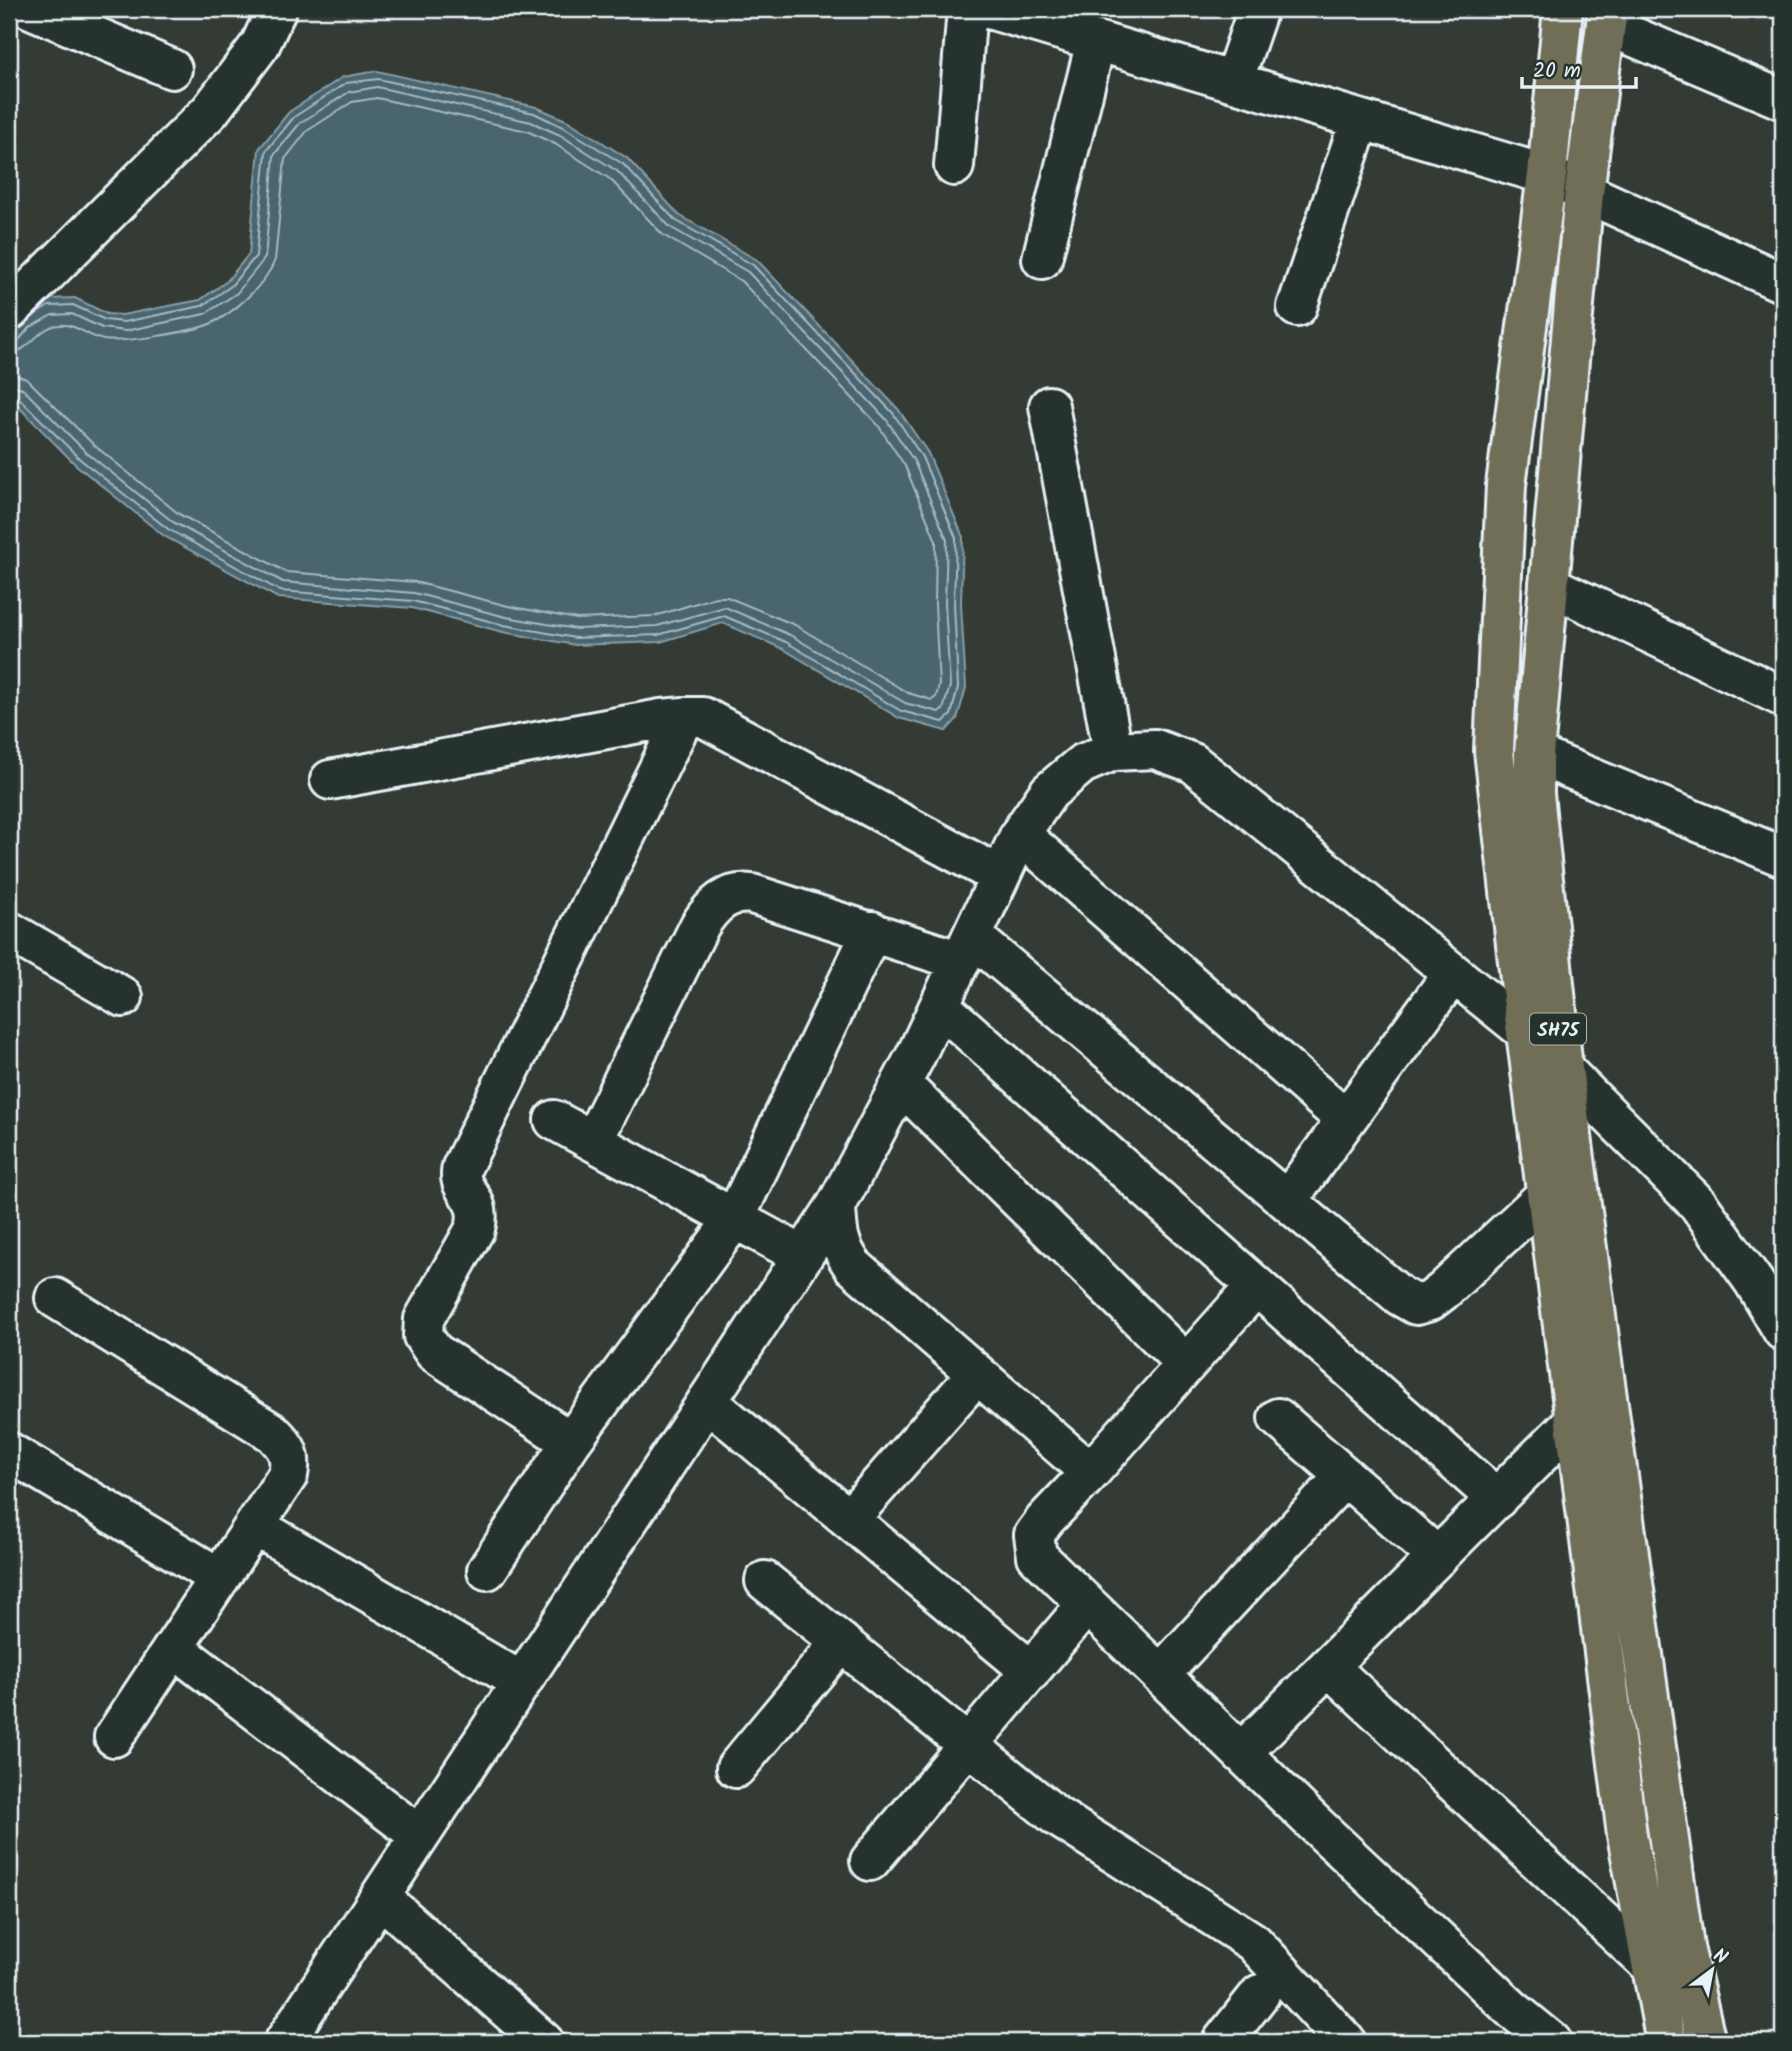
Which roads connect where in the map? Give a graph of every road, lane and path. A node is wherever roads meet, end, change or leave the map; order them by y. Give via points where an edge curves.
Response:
1 (18, 9) edge
2 (31, 9) edge
3 (277, 9) edge
4 (967, 9) edge
5 (989, 9) edge
6 (1258, 9) edge
7 (1563, 9) edge
8 (1607, 17) edge
9 (9, 31) edge
10 (1096, 41) junction
11 (172, 69) dead end
12 (1233, 82) junction
13 (1783, 100) edge
14 (1360, 120) junction
15 (954, 166) dead end
16 (1547, 175) junction
17 (1584, 192) junction
18 (1042, 259) dead end
19 (1783, 283) edge
20 (1297, 307) dead end
21 (9, 311) edge
22 (1049, 407) dead end
23 (1549, 585) junction
24 (1783, 697) edge
25 (684, 717) junction
26 (1113, 751) junction
27 (1534, 754) junction
28 (330, 780) dead end
29 (1020, 834) junction
30 (1783, 857) edge
31 (1000, 876) junction
32 (9, 931) edge
33 (872, 931) junction
34 (967, 949) junction
35 (1453, 973) junction
36 (122, 997) dead end
37 (940, 1006) junction
38 (1526, 1032) junction
39 (1563, 1069) junction
40 (901, 1084) junction
41 (554, 1120) dead end
42 (1346, 1120) junction
43 (593, 1141) junction
44 (1546, 1195) junction
45 (1287, 1201) junction
46 (836, 1206) junction
47 (735, 1218) junction
48 (803, 1256) junction
49 (1256, 1286) junction
50 (55, 1298) dead end
51 (1783, 1331) edge
52 (1186, 1364) junction
53 (977, 1374) junction
54 (707, 1401) junction
55 (1278, 1418) dead end
56 (1575, 1420) junction
57 (571, 1442) junction
58 (9, 1452) edge
59 (1090, 1472) junction
60 (1345, 1476) junction
61 (1497, 1499) junction
62 (849, 1519) junction
63 (255, 1526) junction
64 (1438, 1557) junction
65 (487, 1570) dead end
66 (220, 1577) junction
67 (765, 1581) dead end
68 (1087, 1604) junction
69 (841, 1642) junction
70 (174, 1648) junction
71 (1328, 1667) junction
72 (1031, 1671) junction
73 (1160, 1675) junction
74 (522, 1682) junction
75 (114, 1737) dead end
76 (968, 1744) junction
77 (1241, 1753) junction
78 (736, 1768) dead end
79 (420, 1836) junction
80 (870, 1861) dead end
81 (380, 1897) junction
82 (1650, 1965) junction
83 (1260, 1994) dead end
84 (1549, 2041) edge
85 (284, 2042) edge
86 (544, 2042) edge
87 (1222, 2042) edge
88 (1346, 2042) edge
89 (1666, 2042) edge
90 (1706, 2042) edge

1 - 9 street
2 - 11 street
3 - 21 street via 260,45 211,111
4 - 15 street
5 - 10 street
6 - 12 street
7 - 16 main road, SH75
8 - 13 street
8 - 17 main road, SH75
10 - 12 street
10 - 18 street
12 - 14 street
14 - 16 street
14 - 20 street
16 - 17 street
16 - 38 main road, SH75 via 1506,485 1494,751
17 - 19 street
17 - 23 main road, SH75
22 - 26 street
23 - 24 street
23 - 27 main road, SH75
25 - 28 street
25 - 31 street via 703,717
25 - 57 street via 462,1167 463,1186 478,1209 475,1229 424,1319 423,1336 434,1352
26 - 29 street via 1083,764 1049,792
26 - 35 street via 1154,749 1193,763
27 - 30 street
27 - 39 main road, SH75 via 1534,794
29 - 31 street
29 - 42 street
31 - 34 street
32 - 36 street
33 - 34 street
33 - 43 street via 752,894 739,892 723,898 700,925
33 - 47 street
34 - 37 street
34 - 45 street
35 - 38 street
35 - 42 street
37 - 40 street
37 - 49 street
38 - 39 street
38 - 44 main road, SH75
39 - 51 street via 1698,1204
39 - 90 main road, SH75 via 1684,1947
40 - 46 street
40 - 52 street
41 - 43 street
42 - 45 street
43 - 47 street
44 - 45 street via 1444,1291 1416,1305
44 - 56 main road, SH75
46 - 48 street
46 - 53 street via 842,1251 853,1266
47 - 48 street
47 - 57 street
48 - 54 street
49 - 52 street
49 - 61 street
50 - 63 street via 273,1433 286,1446 291,1460 288,1475
52 - 59 street
53 - 59 street
53 - 62 street
54 - 62 street
54 - 74 street
55 - 60 street
56 - 61 street
56 - 82 main road, SH75 via 1627,1835
57 - 65 street
58 - 66 street
59 - 68 street via 1034,1535 1037,1556
60 - 64 street
60 - 73 street
61 - 64 street
62 - 72 street
63 - 66 street
63 - 74 street
64 - 71 street
66 - 70 street
67 - 69 street
68 - 72 street
68 - 73 street
69 - 76 street
69 - 78 street
70 - 75 street
70 - 79 street
71 - 77 street
71 - 82 street
72 - 76 street
73 - 77 street
74 - 79 street
76 - 80 street
76 - 88 street via 1056,1816 1253,1942
77 - 84 street
79 - 81 street
81 - 85 street
81 - 86 street
82 - 89 main road, SH75
83 - 87 street

